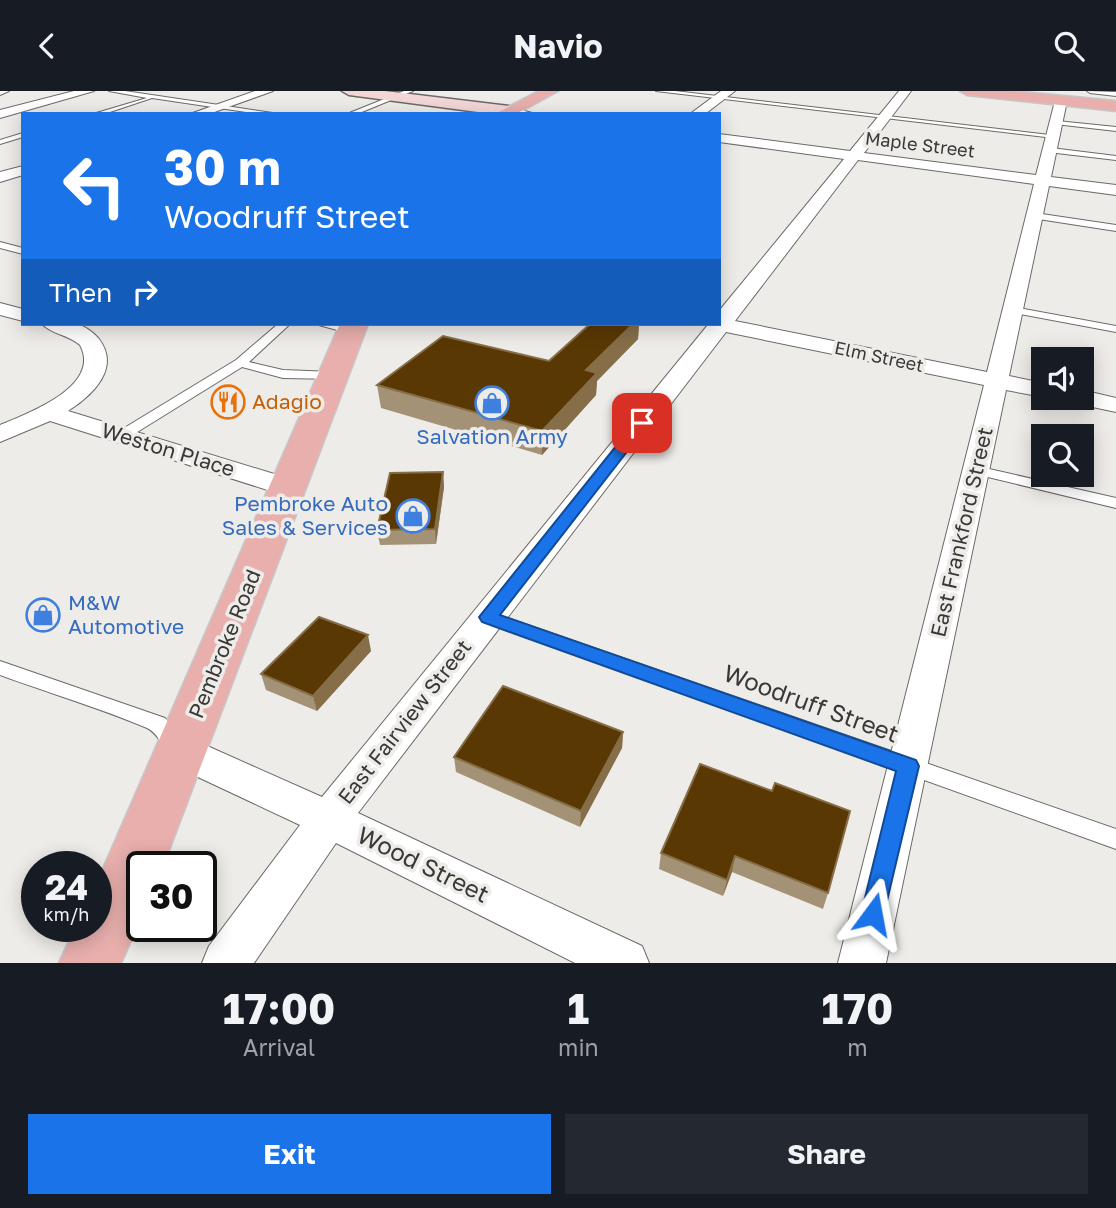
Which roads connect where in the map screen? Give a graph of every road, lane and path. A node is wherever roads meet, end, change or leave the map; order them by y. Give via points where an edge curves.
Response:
1 (6, 91) edge
2 (88, 91) edge
3 (112, 91) edge
4 (267, 91) edge
5 (551, 91) edge
6 (659, 91) edge
7 (905, 91) edge
8 (967, 91) edge
9 (1090, 91) edge
10 (360, 92) edge
11 (0, 93) edge
12 (402, 94) edge
13 (724, 94) edge
14 (1116, 94) edge
15 (154, 97) junction
16 (220, 106) junction
17 (1116, 106) edge
18 (103, 112) edge
19 (202, 112) edge
20 (262, 112) edge
21 (355, 112) edge
22 (506, 112) edge
23 (699, 112) edge
24 (0, 114) edge
25 (884, 116) junction
26 (1056, 127) junction
27 (1116, 129) edge
28 (21, 136) edge
29 (721, 138) edge
30 (0, 142) edge
31 (854, 156) junction
32 (1116, 158) edge
33 (21, 171) edge
34 (0, 177) edge
35 (1044, 181) junction
36 (21, 182) edge
37 (1116, 190) edge
38 (1035, 216) junction
39 (1116, 228) edge
40 (0, 245) edge
41 (21, 250) edge
42 (0, 309) edge
43 (1013, 310) junction
44 (21, 314) edge
45 (721, 320) edge
46 (721, 325) edge
47 (64, 326) edge
48 (282, 326) edge
49 (342, 326) edge
50 (716, 326) edge
51 (1116, 329) edge
52 (240, 363) junction
53 (333, 376) junction
54 (997, 381) junction
55 (1031, 388) edge
56 (1094, 400) edge
57 (1116, 405) edge
58 (49, 413) junction
59 (0, 434) edge
60 (121, 436) junction
61 (976, 470) junction
62 (287, 487) junction
63 (1116, 503) edge
64 (488, 617) junction
65 (0, 668) edge
66 (182, 752) junction
67 (908, 766) junction
68 (329, 819) junction
69 (1116, 839) edge
70 (90, 963) edge
71 (226, 963) edge
72 (625, 963) edge
73 (862, 963) edge

1 - 11 lane
2 - 24 street
3 - 15 lane
4 - 16 street
5 - 22 main road
6 - 13 lane
7 - 25 street, East Fairview Street
8 - 26 main road
9 - 14 lane
10 - 12 street
12 - 21 lane
12 - 22 street
13 - 23 street
13 - 25 lane
15 - 16 lane
15 - 18 lane
16 - 19 street
16 - 20 lane
17 - 26 main road
25 - 26 lane
25 - 31 street, East Fairview Street
26 - 27 lane
26 - 32 lane
26 - 35 street, East Frankford Street
28 - 30 lane
29 - 31 street, Maple Street
31 - 35 street, Maple Street
31 - 45 street, East Fairview Street
33 - 34 street
34 - 36 street
35 - 37 street, Maple Street
35 - 38 street, East Frankford Street
38 - 39 lane
38 - 43 street, East Frankford Street
40 - 41 lane
42 - 44 street
43 - 51 lane
43 - 54 street, East Frankford Street
46 - 54 street, Elm Street
47 - 58 street via 92,343 95,369 80,392
48 - 52 lane
49 - 53 main road, Pembroke Road
50 - 64 street, East Fairview Street
52 - 53 lane via 283,374
52 - 60 lane
53 - 62 main road, Pembroke Road
54 - 55 street, Elm Street
54 - 61 street, East Frankford Street
56 - 57 street
58 - 59 street
58 - 60 street, Weston Place
60 - 62 street, Weston Place
61 - 63 lane
61 - 67 street, East Frankford Street
62 - 66 main road, Pembroke Road
64 - 67 lane, Woodruff Street
64 - 68 street, East Fairview Street
65 - 66 lane via 158,724
66 - 68 street, Wood Street
66 - 70 main road, Pembroke Road
67 - 69 lane, Woodruff Street
67 - 73 street, East Frankford Street
68 - 71 street, East Fairview Street
68 - 72 street, Wood Street

